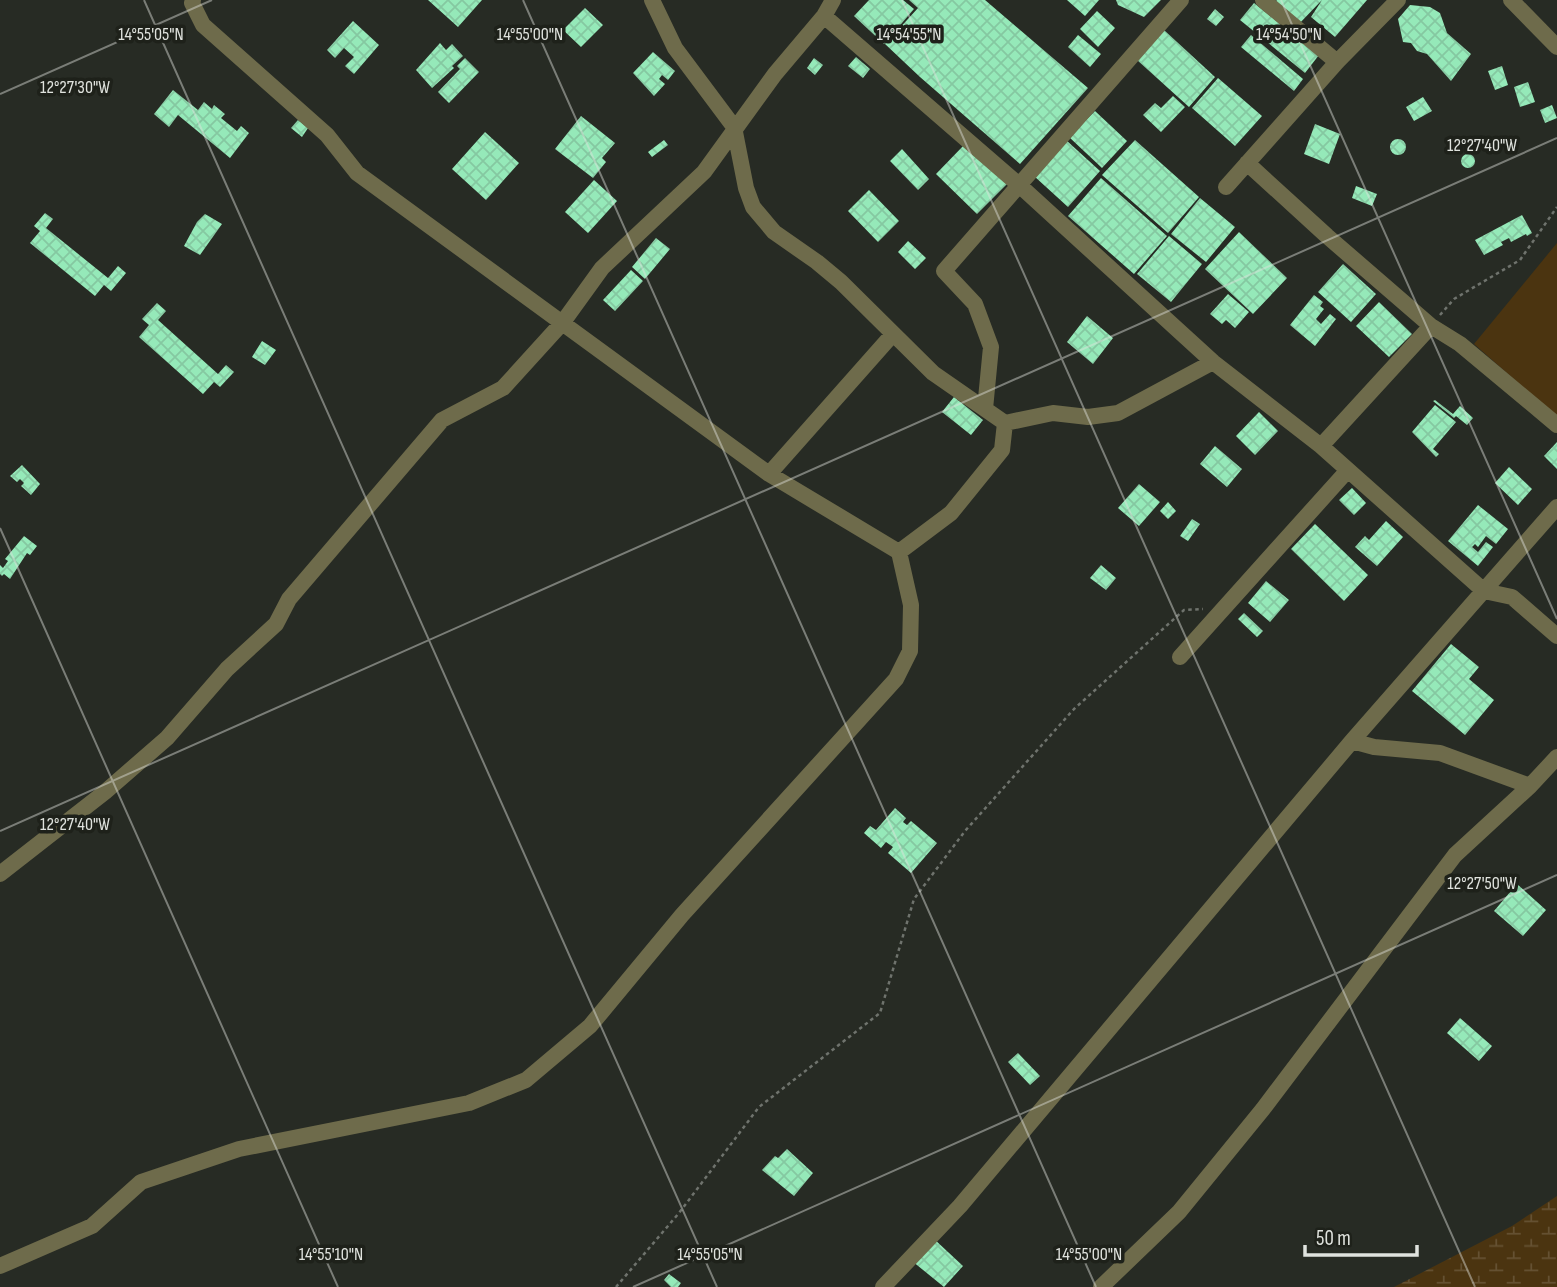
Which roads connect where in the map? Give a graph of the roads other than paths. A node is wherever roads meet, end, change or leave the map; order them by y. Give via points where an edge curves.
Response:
1 (192, 0) edge
2 (652, 0) edge
3 (832, 0) edge
4 (1181, 0) edge
5 (1263, 0) edge
6 (1398, 0) edge
7 (1511, 0) edge
8 (824, 16) junction
9 (1557, 47) edge
10 (1338, 62) junction
11 (734, 127) junction
12 (1247, 163) junction
13 (1019, 185) junction
14 (1226, 187) dead end
15 (563, 322) junction
16 (1431, 326) junction
17 (893, 334) junction
18 (1213, 362) junction
19 (985, 409) junction
20 (1005, 423) junction
21 (1557, 425) edge
22 (1321, 446) junction
23 (1348, 470) junction
24 (769, 474) junction
25 (1557, 507) edge
26 (899, 552) junction
27 (1484, 591) junction
28 (1557, 636) edge
29 (1180, 657) dead end
30 (1352, 741) junction
31 (1557, 757) edge
32 (1530, 786) junction
33 (0, 874) edge
34 (0, 1266) edge
35 (883, 1287) edge
36 (1101, 1287) edge

1 - 15 street via 203,25 327,135 357,173
2 - 11 street via 675,48
3 - 8 street
4 - 13 street
5 - 10 street
6 - 10 street
7 - 9 street
8 - 11 street
8 - 13 street
10 - 12 street
11 - 15 street via 704,172 602,268
11 - 17 street via 753,207 774,232 825,268
12 - 14 street
12 - 16 street
13 - 18 street
13 - 19 street via 944,271 975,304 991,347
15 - 24 street
15 - 33 street via 503,388 442,420 289,599 276,624 227,669 167,738
16 - 21 street via 1460,344
16 - 22 street
17 - 19 street via 933,373
17 - 24 street
18 - 20 street via 1118,413 1088,417 1054,413
18 - 22 street
19 - 20 street
20 - 26 street via 1002,450 951,513
22 - 23 street
23 - 27 street
23 - 29 street
24 - 26 street
25 - 27 street
26 - 34 street via 911,605 910,652 897,679 682,915 590,1026 526,1080 468,1103 239,1149 141,1182 92,1226
27 - 28 street via 1512,597
27 - 30 street
30 - 32 street via 1440,753
30 - 35 street via 960,1206
31 - 32 street
32 - 36 street via 1455,855 1272,1098 1179,1212

